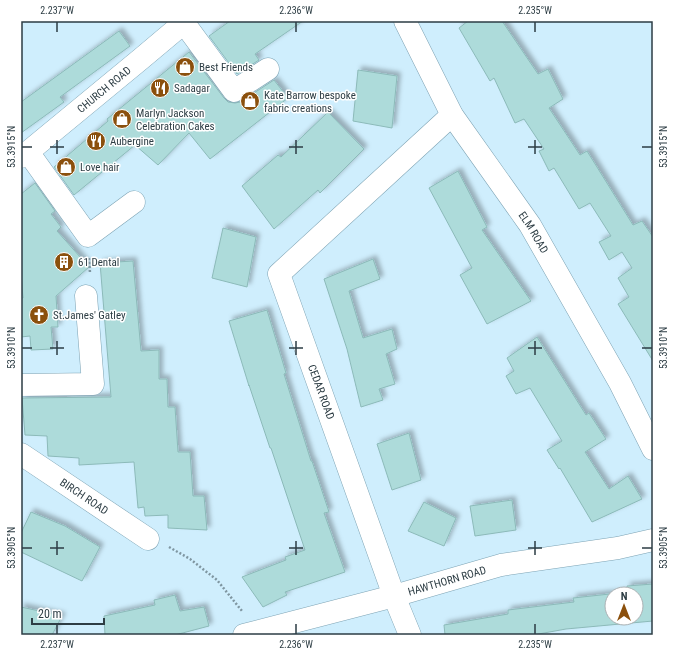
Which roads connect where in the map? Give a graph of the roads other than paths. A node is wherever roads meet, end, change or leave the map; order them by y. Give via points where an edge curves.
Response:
1 (405, 21) edge
2 (185, 22) edge
3 (268, 69) dead end
4 (452, 115) junction
5 (24, 154) edge
6 (134, 202) dead end
7 (86, 296) road end
8 (21, 385) edge
9 (653, 449) edge
10 (21, 454) edge
11 (148, 539) road end
12 (653, 540) edge
13 (394, 596) junction
14 (251, 633) edge
15 (410, 635) edge

1 - 4 street, ELM ROAD
2 - 3 street via 234,91
2 - 5 street, CHURCH ROAD
4 - 9 street, ELM ROAD via 530,225 620,383
4 - 13 street, CEDAR ROAD via 279,274
5 - 6 street via 88,236
7 - 8 street via 93,384
10 - 11 street, BIRCH ROAD
12 - 13 street, HAWTHORN ROAD via 618,548 501,565
13 - 14 street, HAWTHORN ROAD
13 - 15 street

